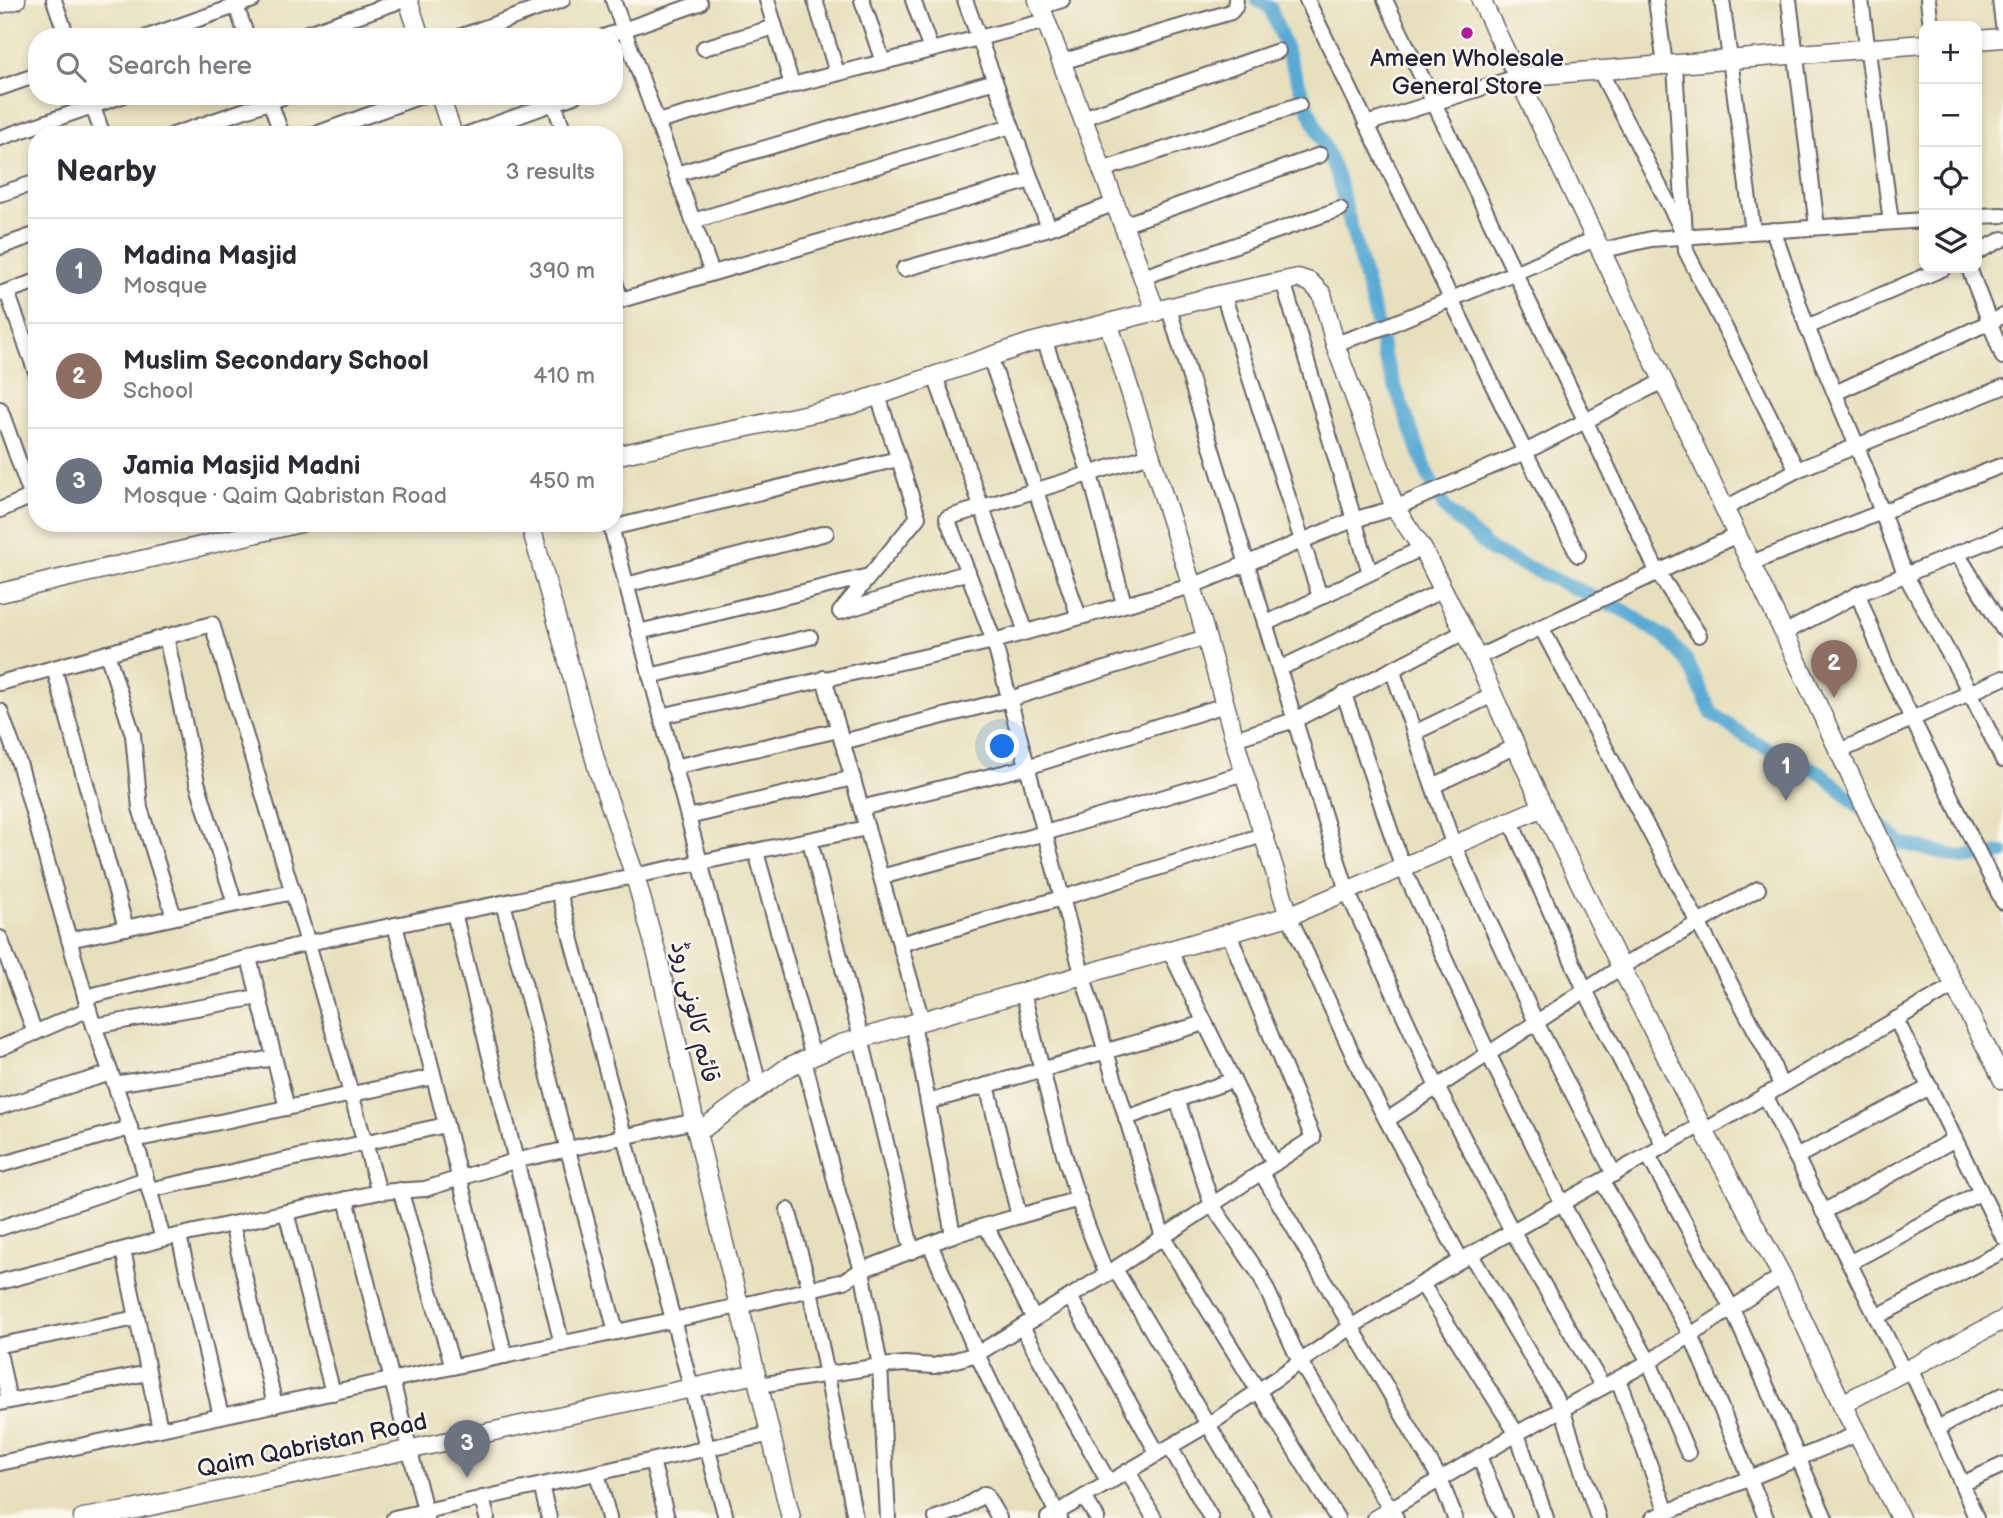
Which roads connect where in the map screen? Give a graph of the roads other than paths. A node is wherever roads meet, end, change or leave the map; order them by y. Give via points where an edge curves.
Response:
1 (16, 0) edge
2 (54, 0) edge
3 (253, 0) edge
4 (405, 0) edge
5 (562, 0) edge
6 (613, 0) edge
7 (767, 0) edge
8 (815, 0) edge
9 (862, 0) edge
10 (913, 0) edge
11 (965, 0) edge
12 (1062, 0) edge
13 (1236, 0) edge
14 (1307, 0) edge
15 (1385, 0) edge
16 (1481, 0) edge
17 (1656, 0) edge
18 (1722, 0) edge
19 (1789, 0) edge
20 (1861, 0) edge
21 (1927, 0) edge
22 (2000, 0) edge
23 (235, 3) edge
24 (700, 3) dead end
25 (0, 4) edge
26 (1041, 9) edge
27 (1930, 21) edge
28 (2003, 25) edge
29 (775, 27) junction
30 (64, 28) edge
31 (170, 28) edge
32 (244, 28) edge
33 (323, 28) edge
34 (416, 28) edge
35 (484, 28) edge
36 (624, 30) junction
37 (979, 37) junction
38 (2003, 38) edge
39 (1982, 40) edge
40 (1919, 44) edge
41 (704, 48) dead end
42 (1868, 49) junction
43 (931, 50) junction
44 (1278, 51) dead end
45 (1796, 55) junction
46 (1730, 60) junction
47 (883, 62) junction
48 (1061, 62) junction
49 (1670, 65) junction
50 (1600, 71) junction
51 (837, 74) junction
52 (1517, 77) junction
53 (28, 78) edge
54 (995, 81) junction
55 (792, 85) junction
56 (0, 88) edge
57 (1434, 102) junction
58 (81, 105) edge
59 (92, 105) edge
60 (253, 105) edge
61 (271, 105) edge
62 (396, 105) edge
63 (443, 105) edge
64 (549, 105) edge
65 (555, 105) edge
66 (1299, 105) dead end
67 (1082, 118) junction
68 (508, 120) junction
69 (657, 122) junction
70 (1366, 124) junction
71 (30, 126) edge
72 (100, 126) edge
73 (197, 126) edge
74 (279, 126) edge
75 (338, 126) edge
76 (450, 126) edge
77 (491, 126) edge
78 (510, 126) edge
79 (562, 126) edge
80 (1011, 126) junction
81 (28, 127) edge
82 (0, 138) edge
83 (1320, 155) dead end
84 (1102, 170) junction
85 (676, 174) junction
86 (1031, 180) junction
87 (28, 184) edge
88 (0, 194) edge
89 (1113, 204) junction
90 (1340, 209) dead end
91 (2003, 215) edge
92 (1982, 216) edge
93 (693, 220) junction
94 (1919, 220) edge
95 (1891, 222) junction
96 (1123, 225) junction
97 (1817, 227) junction
98 (1049, 228) junction
99 (1773, 230) junction
100 (1753, 231) junction
101 (1685, 236) junction
102 (28, 237) edge
103 (2003, 239) edge
104 (1597, 245) junction
105 (0, 247) edge
106 (1982, 250) edge
107 (904, 269) dead end
108 (1514, 271) junction
109 (712, 273) junction
110 (1932, 273) edge
111 (1972, 273) edge
112 (1143, 277) junction
113 (1283, 281) junction
114 (28, 284) edge
115 (3, 293) edge
116 (1223, 294) junction
117 (1450, 299) junction
118 (623, 300) edge
119 (1162, 310) junction
120 (1996, 319) edge
121 (1109, 325) junction
122 (1807, 327) junction
123 (1044, 340) junction
124 (1335, 344) junction
125 (28, 353) edge
126 (990, 357) junction
127 (2003, 357) edge
128 (935, 376) junction
129 (1663, 381) junction
130 (2003, 387) edge
131 (1835, 393) junction
132 (878, 396) junction
133 (0, 409) edge
134 (1586, 421) junction
135 (1857, 446) junction
136 (1525, 453) junction
137 (623, 454) edge
138 (1150, 455) junction
139 (898, 459) junction
140 (2003, 465) edge
141 (1797, 470) junction
142 (1090, 474) junction
143 (28, 480) edge
144 (1035, 491) junction
145 (28, 498) edge
146 (982, 507) junction
147 (1395, 508) junction
148 (1724, 509) junction
149 (0, 510) edge
150 (1882, 514) junction
151 (1353, 520) junction
152 (623, 523) edge
153 (261, 532) edge
154 (532, 532) edge
155 (612, 532) edge
156 (827, 533) dead end
157 (1737, 535) junction
158 (2003, 535) edge
159 (1303, 541) junction
160 (1422, 548) junction
161 (1957, 553) junction
162 (1578, 555) dead end
163 (1751, 563) junction
164 (1247, 564) junction
165 (1657, 571) junction
166 (968, 572) junction
167 (1370, 573) junction
168 (1905, 574) junction
169 (869, 576) junction
170 (626, 585) junction
171 (1192, 586) junction
172 (1443, 590) junction
173 (0, 593) edge
174 (1857, 594) junction
175 (1320, 597) junction
176 (1124, 604) junction
177 (1079, 617) junction
178 (1265, 624) junction
179 (1541, 627) junction
180 (2003, 629) edge
181 (639, 632) junction
182 (1026, 632) junction
183 (1464, 632) junction
184 (1784, 633) junction
185 (1699, 635) dead end
186 (166, 636) junction
187 (810, 637) dead end
188 (1206, 637) junction
189 (994, 641) junction
190 (107, 653) junction
191 (1476, 658) junction
192 (54, 668) junction
193 (1279, 668) junction
194 (1392, 669) junction
195 (650, 676) junction
196 (824, 678) junction
197 (2003, 678) edge
198 (0, 683) edge
199 (1970, 692) junction
200 (1345, 694) junction
201 (1493, 695) junction
202 (1010, 699) junction
203 (1225, 705) junction
204 (1, 715) edge
205 (661, 716) junction
206 (1913, 718) junction
207 (1295, 720) junction
208 (1414, 733) junction
209 (841, 736) junction
210 (1234, 739) junction
211 (1516, 746) junction
212 (1840, 751) junction
213 (2003, 760) edge
214 (1027, 766) junction
215 (674, 767) junction
216 (1244, 773) junction
217 (853, 778) junction
218 (1433, 786) junction
219 (1544, 807) junction
220 (861, 808) junction
221 (688, 817) junction
222 (1511, 821) junction
223 (867, 828) junction
224 (1045, 833) junction
225 (1263, 835) junction
226 (810, 841) junction
227 (1454, 846) junction
228 (756, 852) junction
229 (700, 863) junction
230 (1403, 868) junction
231 (635, 876) junction
232 (881, 877) junction
233 (1758, 889) dead end
234 (559, 891) junction
235 (1347, 891) junction
236 (293, 892) junction
237 (1062, 898) junction
238 (2003, 902) edge
239 (503, 903) junction
240 (235, 904) junction
241 (454, 913) junction
242 (1289, 916) junction
243 (174, 917) junction
244 (1698, 923) junction
245 (395, 925) junction
246 (126, 928) junction
247 (1228, 934) junction
248 (0, 938) edge
249 (69, 940) junction
250 (308, 943) junction
251 (900, 944) junction
252 (1170, 951) junction
253 (249, 958) junction
254 (1621, 967) junction
255 (1083, 976) junction
256 (1955, 985) junction
257 (1586, 990) junction
258 (1023, 993) junction
259 (259, 997) junction
260 (87, 1003) junction
261 (1896, 1019) junction
262 (917, 1022) junction
263 (1536, 1022) junction
264 (1205, 1023) junction
265 (94, 1026) junction
266 (35, 1033) junction
267 (861, 1038) junction
268 (0, 1048) edge
269 (1106, 1051) junction
270 (1488, 1054) junction
271 (274, 1058) junction
272 (808, 1058) junction
273 (1042, 1069) junction
274 (433, 1077) junction
275 (113, 1079) junction
276 (1233, 1080) junction
277 (2003, 1080) edge
278 (987, 1085) junction
279 (1781, 1086) junction
280 (1437, 1087) junction
281 (1930, 1087) junction
282 (760, 1088) junction
283 (351, 1094) junction
284 (1765, 1095) junction
285 (1177, 1099) junction
286 (928, 1102) junction
287 (0, 1107) edge
288 (287, 1108) junction
289 (1126, 1118) junction
290 (1387, 1120) junction
291 (446, 1125) junction
292 (696, 1127) junction
293 (1702, 1128) junction
294 (132, 1134) junction
295 (625, 1136) junction
296 (1955, 1139) junction
297 (365, 1143) junction
298 (1664, 1146) junction
299 (568, 1149) junction
300 (1648, 1155) junction
301 (1796, 1157) junction
302 (516, 1161) junction
303 (1274, 1164) junction
304 (0, 1165) edge
305 (1261, 1172) junction
306 (1608, 1177) junction
307 (459, 1178) junction
308 (148, 1184) junction
309 (400, 1190) junction
310 (379, 1192) junction
311 (1981, 1192) junction
312 (346, 1199) junction
313 (1079, 1199) junction
314 (1562, 1203) junction
315 (1212, 1205) junction
316 (788, 1210) dead end
317 (286, 1212) junction
318 (1823, 1212) junction
319 (1019, 1216) junction
320 (232, 1224) junction
321 (986, 1226) junction
322 (0, 1228) edge
323 (1512, 1231) junction
324 (953, 1235) junction
325 (179, 1236) junction
326 (1163, 1237) junction
327 (2003, 1237) edge
328 (163, 1239) junction
329 (930, 1244) junction
330 (123, 1250) junction
331 (912, 1251) junction
332 (2003, 1251) edge
333 (1466, 1257) junction
334 (1849, 1263) junction
335 (862, 1270) junction
336 (1111, 1272) junction
337 (1782, 1276) junction
338 (0, 1282) edge
339 (1422, 1284) junction
340 (810, 1289) junction
341 (1070, 1297) junction
342 (739, 1306) junction
343 (1732, 1309) junction
344 (1876, 1317) junction
345 (137, 1318) junction
346 (675, 1320) junction
347 (2003, 1320) edge
348 (1028, 1323) junction
349 (1351, 1327) junction
350 (616, 1332) junction
351 (1691, 1335) junction
352 (562, 1344) junction
353 (0, 1345) edge
354 (978, 1354) junction
355 (505, 1356) junction
356 (0, 1357) edge
357 (1300, 1362) junction
358 (1649, 1362) junction
359 (880, 1366) junction
360 (453, 1367) junction
361 (1907, 1370) junction
362 (148, 1373) junction
363 (827, 1374) junction
364 (1618, 1379) junction
365 (393, 1380) junction
366 (757, 1380) junction
367 (1603, 1387) junction
368 (693, 1388) junction
369 (1258, 1391) junction
370 (333, 1392) junction
371 (2003, 1395) edge
372 (5, 1402) edge
373 (1842, 1404) junction
374 (275, 1405) junction
375 (1562, 1409) junction
376 (221, 1416) junction
377 (1208, 1424) junction
378 (1937, 1428) junction
379 (160, 1429) junction
380 (771, 1434) junction
381 (1517, 1434) junction
382 (1857, 1434) junction
383 (709, 1448) junction
384 (410, 1449) junction
385 (1164, 1450) junction
386 (1688, 1453) dead end
387 (1479, 1456) junction
388 (1798, 1458) junction
389 (652, 1461) junction
390 (0, 1463) edge
391 (2003, 1465) edge
392 (1128, 1471) junction
393 (597, 1473) junction
394 (1750, 1478) junction
395 (1440, 1479) junction
396 (1109, 1483) junction
397 (1962, 1484) junction
398 (541, 1485) junction
399 (1084, 1497) junction
400 (482, 1498) junction
401 (1667, 1512) junction
402 (1394, 1513) edge
403 (133, 1514) edge
404 (426, 1514) edge
405 (1055, 1516) edge
406 (83, 1518) edge
407 (394, 1518) edge
408 (487, 1518) edge
409 (549, 1518) edge
410 (609, 1518) edge
411 (667, 1518) edge
412 (726, 1518) edge
413 (791, 1518) edge
414 (855, 1518) edge
415 (888, 1518) edge
416 (936, 1518) edge
417 (999, 1518) edge
418 (1097, 1518) edge
419 (1154, 1518) edge
420 (1211, 1518) edge
421 (1264, 1518) edge
422 (1337, 1518) edge
423 (1374, 1518) edge
424 (1455, 1518) edge
425 (1504, 1518) edge
426 (1546, 1518) edge
427 (1598, 1518) edge
428 (1653, 1518) edge
429 (1766, 1518) edge
430 (1825, 1518) edge
431 (1900, 1518) edge
432 (1976, 1518) edge

1 - 25 street
2 - 30 street
3 - 23 street
4 - 33 street
4 - 34 street
5 - 35 street
6 - 36 street
7 - 29 street
8 - 51 street
9 - 47 street
10 - 43 street
11 - 37 street
12 - 26 street
13 - 48 street via 1230,12
14 - 70 street
15 - 57 street
16 - 52 street
17 - 49 street
18 - 46 street
19 - 45 street
20 - 42 street
21 - 27 street
22 - 28 street
23 - 31 street
23 - 32 street
24 - 36 street
26 - 37 street
26 - 48 street
29 - 41 street
29 - 55 street
36 - 69 street
37 - 43 street
37 - 54 street
38 - 39 street
40 - 42 street
42 - 45 street
42 - 95 street
43 - 47 street
44 - 67 street
45 - 46 street
45 - 97 street
46 - 49 street
46 - 100 street
47 - 51 street
48 - 67 street
49 - 50 street
49 - 101 street
50 - 52 street
50 - 101 street
51 - 55 street
52 - 57 street
52 - 104 street
53 - 56 street
54 - 80 street
54 - 85 street
55 - 69 street
57 - 70 street
57 - 108 street
58 - 71 street
59 - 72 street
60 - 73 street
61 - 74 street
62 - 75 street
63 - 76 street
64 - 68 street
65 - 79 street
66 - 84 street
67 - 84 street
68 - 77 street
68 - 78 street
69 - 85 street
70 - 117 street
80 - 86 street
80 - 93 street
81 - 82 street
83 - 96 street
84 - 89 street
85 - 93 street
86 - 98 street
86 - 109 street
87 - 88 street
89 - 96 street
89 - 98 street
90 - 112 street
91 - 92 street
93 - 109 street
94 - 95 street
95 - 97 street
96 - 112 street
97 - 99 street
98 - 107 street
99 - 100 street
99 - 122 street
100 - 101 street
101 - 104 street
101 - 141 street via 1686,251
102 - 105 street
103 - 106 street
104 - 108 street
104 - 129 street
108 - 117 street
108 - 134 street
109 - 118 street
110 - 122 street
111 - 120 street
112 - 119 street
113 - 116 street
113 - 124 street via 1298,278 1310,282 1322,294
113 - 151 street
114 - 115 street
115 - 125 street
116 - 119 street
116 - 159 street
117 - 124 street
117 - 136 street
119 - 121 street
119 - 164 street
120 - 127 street
120 - 131 street
121 - 123 street
121 - 138 street
122 - 131 street
123 - 126 street
123 - 142 street
124 - 147 street
126 - 128 street
126 - 144 street
128 - 132 street
128 - 146 street
129 - 134 street
129 - 148 street
130 - 135 street
131 - 135 street
132 - 137 street
132 - 139 street
133 - 143 street
134 - 136 street
134 - 165 street
135 - 141 street
135 - 150 street
136 - 147 street
136 - 162 street
138 - 142 street
138 - 171 street
139 - 152 street
139 - 169 street via 918,517
140 - 150 street
141 - 148 street
142 - 144 street
142 - 176 street
144 - 146 street
144 - 177 street
145 - 149 street
146 - 166 street via 947,518
146 - 182 street
147 - 151 street
147 - 160 street
148 - 157 street
150 - 163 street
150 - 168 street
151 - 159 street
151 - 167 street
153 - 173 street
154 - 231 street, قائم کالونی روڈ via 598,770
155 - 170 street
156 - 170 street
157 - 163 street
157 - 165 street
158 - 161 street
159 - 164 street
159 - 175 street
160 - 167 street
160 - 172 street
161 - 168 street
161 - 180 street
163 - 184 street
164 - 171 street
164 - 178 street
165 - 179 street
165 - 185 street
166 - 169 street via 840,612
166 - 189 street
167 - 175 street
168 - 174 street
168 - 199 street
169 - 181 street
170 - 181 street
171 - 176 street
171 - 188 street
172 - 183 street
172 - 193 street
174 - 184 street
174 - 206 street
175 - 178 street
176 - 177 street
177 - 182 street
178 - 193 street
179 - 191 street
179 - 244 street
181 - 195 street
182 - 189 street
183 - 191 street
183 - 194 street
184 - 212 street
186 - 190 street
186 - 236 street via 212,624
186 - 240 street via 197,782
187 - 195 street
188 - 202 street
188 - 203 street
189 - 196 street
189 - 202 street
190 - 192 street
190 - 243 street via 133,735 140,807
191 - 201 street
192 - 198 street
192 - 246 street
193 - 207 street
194 - 200 street
194 - 208 street
195 - 205 street
196 - 205 street
196 - 209 street
197 - 199 street
199 - 206 street
199 - 213 street
200 - 207 street
200 - 230 street
201 - 208 street
201 - 211 street
202 - 209 street
202 - 214 street
203 - 210 street
203 - 214 street
204 - 249 street
205 - 215 street
206 - 212 street
206 - 238 street
207 - 210 street
207 - 235 street
208 - 218 street
209 - 215 street
209 - 217 street
210 - 216 street
211 - 218 street
211 - 219 street
212 - 256 street via 1887,855
214 - 220 street
214 - 224 street
215 - 221 street
216 - 224 street
216 - 225 street
217 - 220 street
217 - 221 street
218 - 227 street
219 - 222 street
219 - 254 street
220 - 223 street
221 - 229 street
222 - 227 street
222 - 257 street
223 - 226 street
223 - 232 street
224 - 232 street
224 - 237 street
225 - 237 street
225 - 242 street
226 - 228 street
226 - 267 street
227 - 230 street
227 - 263 street
228 - 229 street
228 - 272 street
229 - 231 street
229 - 282 street
230 - 235 street
230 - 270 street
231 - 234 street
231 - 292 street, قائم کالونی روڈ
232 - 251 street
233 - 244 street
234 - 239 street
234 - 295 street
235 - 242 street
235 - 280 street
236 - 240 street
236 - 250 street
237 - 251 street
237 - 255 street
239 - 241 street
239 - 299 street
240 - 243 street
241 - 245 street
241 - 302 street
242 - 247 street
242 - 290 street
243 - 246 street
244 - 254 street
244 - 279 street
245 - 250 street
245 - 274 street
246 - 249 street
247 - 252 street
247 - 303 street via 1313,1138
248 - 266 street
249 - 260 street
250 - 253 street
250 - 283 street
251 - 262 street
252 - 255 street
252 - 264 street
253 - 259 street
253 - 260 street
254 - 257 street
254 - 293 street
255 - 258 street
255 - 269 street
256 - 261 street
256 - 277 street
257 - 263 street
257 - 298 street
258 - 262 street
258 - 273 street
259 - 265 street
259 - 271 street
260 - 265 street
260 - 266 street
261 - 279 street
261 - 281 street
262 - 267 street
262 - 286 street
263 - 270 street
263 - 306 street
264 - 269 street
264 - 276 street
265 - 275 street
266 - 268 street
267 - 272 street
267 - 331 street
269 - 273 street
269 - 289 street
270 - 280 street
270 - 314 street
271 - 275 street
271 - 288 street
272 - 282 street
272 - 335 street via 839,1196
273 - 278 street
273 - 313 street
274 - 283 street
274 - 291 street
275 - 287 street
275 - 294 street
276 - 285 street
276 - 303 street
278 - 286 street
278 - 319 street
279 - 284 street
280 - 290 street
280 - 323 street
281 - 296 street
281 - 301 street
282 - 292 street
283 - 288 street
283 - 297 street
284 - 293 street
284 - 301 street
285 - 289 street
285 - 315 street
286 - 324 street
288 - 294 street
289 - 326 street
290 - 333 street
291 - 297 street
291 - 307 street
292 - 295 street
292 - 342 street, قائم کالونی روڈ
293 - 298 street
293 - 337 street
294 - 304 street
294 - 308 street
295 - 299 street
295 - 346 street
296 - 311 street
296 - 318 street
297 - 308 street
297 - 310 street
298 - 300 street
299 - 302 street
299 - 350 street
300 - 306 street
300 - 343 street
301 - 318 street
302 - 307 street
302 - 352 street
303 - 305 street
305 - 315 street
305 - 349 street
306 - 314 street
306 - 351 street
307 - 309 street via 425,1189
307 - 355 street
308 - 322 street
308 - 328 street
309 - 310 street
309 - 360 street
310 - 312 street
311 - 327 street
311 - 334 street
312 - 317 street
312 - 365 street
313 - 319 street
313 - 336 street via 1089,1234
314 - 323 street
314 - 358 street
315 - 326 street
315 - 357 street via 1260,1275
316 - 340 street
317 - 320 street
317 - 370 street
318 - 334 street
319 - 321 street
320 - 325 street
320 - 374 street
321 - 324 street
321 - 348 street
323 - 333 street
323 - 367 street
324 - 329 street
325 - 328 street
325 - 376 street
326 - 336 street
326 - 369 street
328 - 330 street
329 - 331 street
329 - 354 street
330 - 338 street
330 - 345 street
331 - 335 street
332 - 344 street
333 - 339 street
333 - 375 street
334 - 344 street
335 - 340 street
335 - 359 street
336 - 341 street
336 - 377 street
337 - 343 street
337 - 373 street
339 - 349 street
339 - 381 street
340 - 342 street
340 - 363 street
341 - 348 street
341 - 385 street
342 - 346 street
342 - 366 street, قائم کالونی روڈ
343 - 351 street
343 - 388 street
344 - 361 street
345 - 353 street
345 - 362 street
346 - 350 street
346 - 368 street
347 - 361 street
348 - 354 street
348 - 396 street
349 - 357 street
349 - 395 street
350 - 352 street
351 - 358 street
351 - 394 street
352 - 355 street
354 - 359 street via 934,1366
354 - 405 street
355 - 360 street
356 - 372 street
357 - 369 street
357 - 402 street
358 - 364 street
358 - 386 street
359 - 363 street
359 - 415 street
360 - 365 street
361 - 373 street
361 - 378 street
362 - 372 street
362 - 379 street
363 - 366 street
363 - 414 street
364 - 367 street
364 - 401 street
365 - 370 street
365 - 384 street
366 - 368 street, Qaim Qabristan Road
366 - 380 street, قائم کالونی روڈ
367 - 375 street
368 - 383 street
368 - 384 street, Qaim Qabristan Road
369 - 377 street
369 - 422 street
370 - 374 street
371 - 378 street
373 - 382 street
374 - 376 street
375 - 381 street
375 - 427 street
376 - 379 street
377 - 385 street
377 - 421 street
378 - 397 street
379 - 390 street
380 - 383 street
380 - 413 street, قائم کالونی روڈ
381 - 387 street
381 - 426 street
382 - 388 street
382 - 431 street
383 - 389 street
383 - 412 street
384 - 403 street, Qaim Qabristan Road
384 - 404 street
385 - 392 street
385 - 420 street
387 - 395 street
387 - 425 street
388 - 394 street
388 - 430 street
389 - 393 street
389 - 411 street
391 - 397 street
392 - 396 street
392 - 419 street
393 - 398 street
393 - 410 street
394 - 401 street
394 - 429 street
395 - 402 street
395 - 424 street
396 - 399 street
397 - 432 street
398 - 400 street
398 - 409 street
399 - 405 street
399 - 418 street
400 - 404 street
400 - 408 street
401 - 428 street
402 - 423 street
403 - 406 street, Qaim Qabristan Road
404 - 407 street
416 - 417 street via 985,1494

